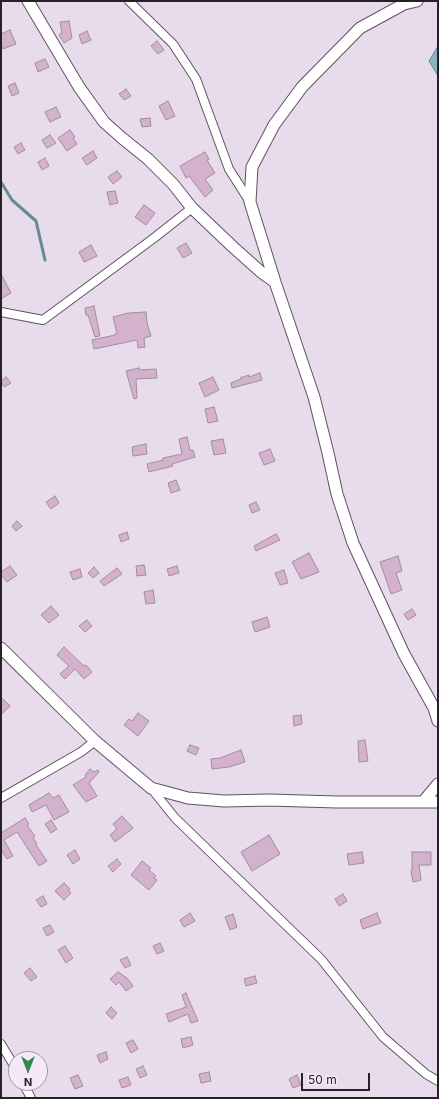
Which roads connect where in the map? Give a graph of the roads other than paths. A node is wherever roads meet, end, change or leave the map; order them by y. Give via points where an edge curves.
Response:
1 (28, 1) edge
2 (129, 1) edge
3 (417, 1) edge
4 (250, 202) junction
5 (192, 208) junction
6 (275, 282) junction
7 (1, 312) edge
8 (1, 648) edge
9 (438, 721) edge
10 (95, 741) junction
11 (438, 784) edge
12 (151, 788) junction
13 (1, 798) edge
14 (423, 802) junction
15 (438, 802) edge
16 (1, 1044) edge
17 (8, 1056) edge
18 (438, 1081) edge

1 - 5 street via 79,87 104,122 173,184
2 - 4 street via 173,44 196,79 229,169
3 - 4 street via 404,4 360,28 302,87 274,125 252,167
4 - 6 street
5 - 6 street
5 - 7 street via 43,320
6 - 9 street via 314,397 336,494 353,543
8 - 10 street
10 - 12 street
10 - 13 street via 81,752
11 - 14 street
12 - 14 street via 188,798 224,801
12 - 18 street via 175,818 321,959 383,1037 426,1074
14 - 15 street
16 - 17 street

